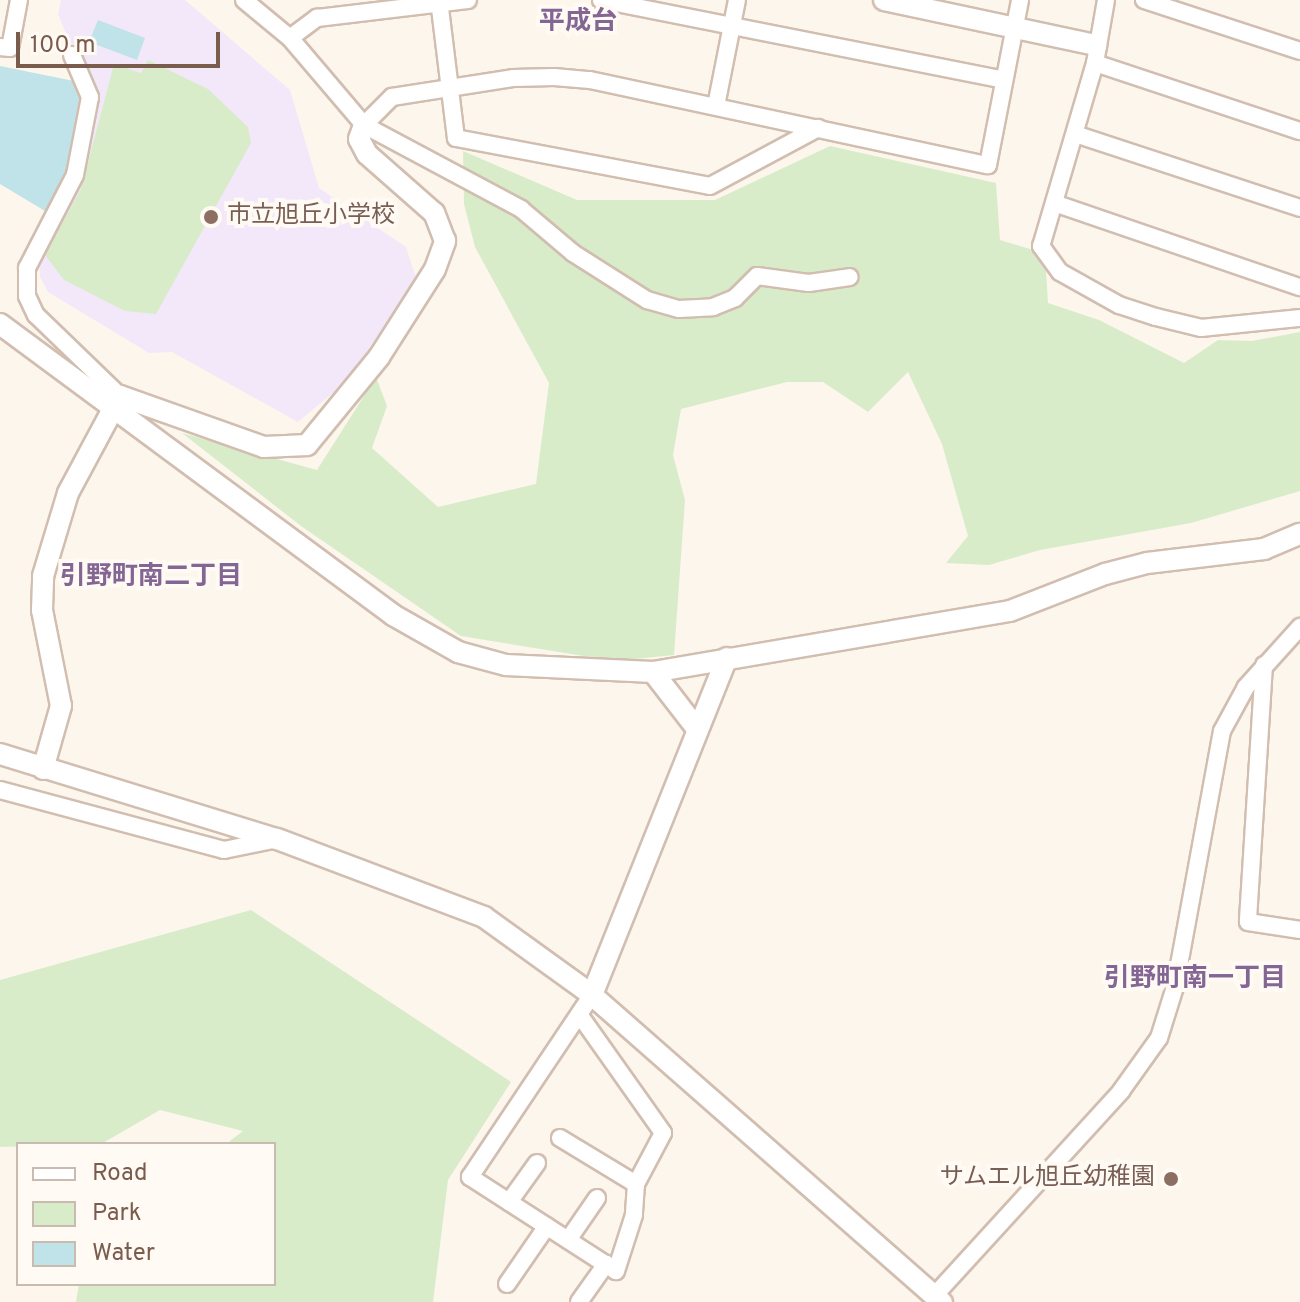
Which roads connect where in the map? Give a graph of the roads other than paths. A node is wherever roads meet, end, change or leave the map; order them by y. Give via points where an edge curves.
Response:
1 (19, 0) edge
2 (244, 0) edge
3 (468, 0) edge
4 (601, 0) edge
5 (737, 0) edge
6 (884, 0) edge
7 (1020, 0) edge
8 (1106, 0) edge
9 (1144, 0) edge
10 (439, 2) edge
11 (733, 22) junction
12 (1016, 28) junction
13 (290, 38) junction
14 (0, 47) edge
15 (1300, 51) edge
16 (1095, 54) junction
17 (72, 55) dead end
18 (1004, 80) junction
19 (451, 88) junction
20 (716, 106) junction
21 (364, 125) junction
22 (818, 128) junction
23 (1300, 131) edge
24 (1075, 134) junction
25 (1054, 203) junction
26 (1300, 208) edge
27 (850, 277) dead end
28 (1300, 287) edge
29 (1300, 318) edge
30 (0, 324) edge
31 (117, 401) junction
32 (1300, 534) edge
33 (1300, 627) edge
34 (727, 658) junction
35 (1264, 664) junction
36 (653, 672) junction
37 (697, 729) junction
38 (0, 754) edge
39 (43, 769) junction
40 (0, 790) edge
41 (277, 839) junction
42 (1300, 930) edge
43 (592, 995) junction
44 (581, 1017) junction
45 (560, 1138) dead end
46 (537, 1163) dead end
47 (636, 1184) junction
48 (597, 1198) dead end
49 (509, 1202) junction
50 (547, 1226) junction
51 (568, 1240) junction
52 (606, 1264) junction
53 (507, 1284) dead end
54 (939, 1298) edge
55 (579, 1302) edge

1 - 14 street via 10,48
2 - 13 street
3 - 10 street
4 - 11 street
5 - 11 street
6 - 12 street
7 - 12 street
8 - 16 street
9 - 15 street
10 - 13 street via 317,18
10 - 19 street
11 - 18 street
11 - 20 street
12 - 16 street
12 - 18 street
13 - 21 street
16 - 23 street
16 - 24 street
17 - 31 street via 90,97 75,175 27,268 27,296 36,315
18 - 22 street via 988,165
19 - 20 street via 554,77
19 - 21 street via 392,97
19 - 22 street via 456,138 710,186
20 - 22 street
21 - 27 street via 521,209 573,253 647,300 679,309 713,307 735,298 757,276 809,283
21 - 31 street via 359,139 367,154 434,213 445,241 435,269 379,357 320,433 297,448 264,447
24 - 25 street
24 - 26 street
25 - 28 street
25 - 29 street via 1041,246 1060,272 1119,305 1201,328
30 - 31 street
31 - 36 street via 428,638 506,665
31 - 39 street via 68,493 43,576 42,610 61,706
32 - 34 street via 1264,549 1147,563 1105,574 1010,611
33 - 35 street
34 - 36 street
34 - 37 street
35 - 42 street via 1248,922
35 - 54 street via 1219,740 1175,987 1159,1038 1121,1091
36 - 37 street
37 - 43 street
38 - 39 street
39 - 41 street
40 - 41 street via 224,850
41 - 43 street via 484,917
43 - 44 street
43 - 54 street
44 - 47 street via 663,1133
44 - 49 street via 470,1177
45 - 47 street
46 - 49 street
47 - 52 street via 634,1215 619,1268
48 - 51 street
49 - 50 street
50 - 51 street
50 - 53 street
51 - 52 street
52 - 55 street

